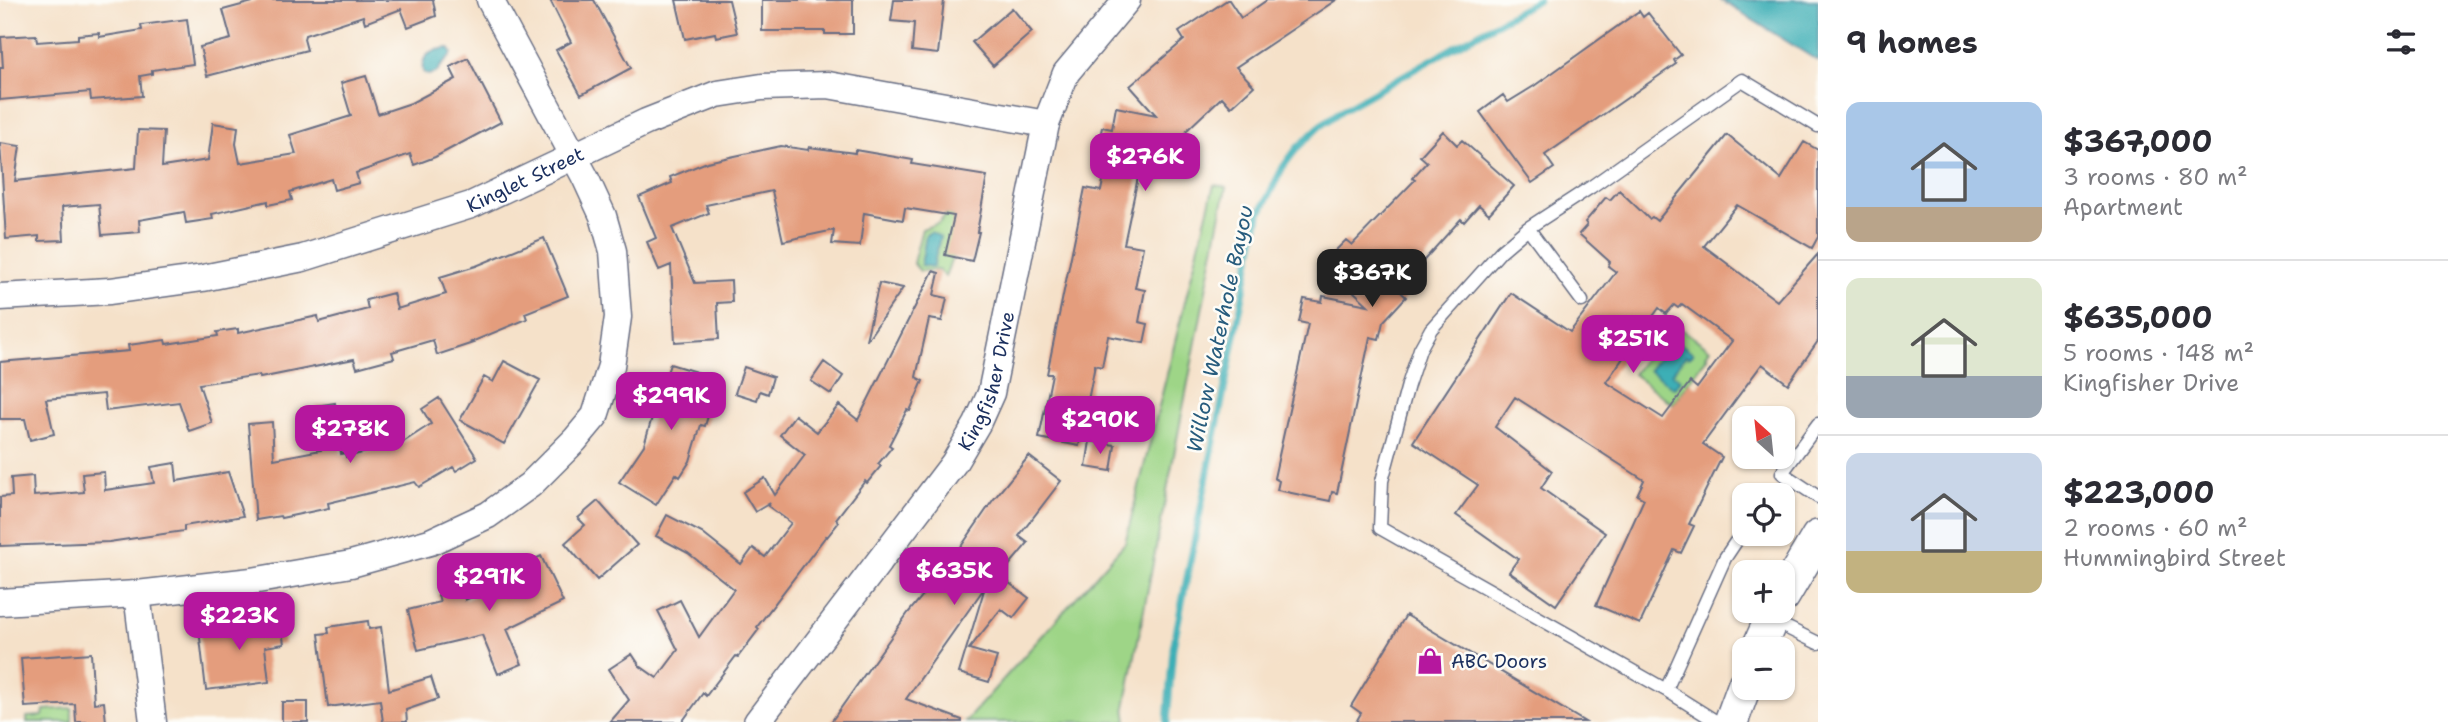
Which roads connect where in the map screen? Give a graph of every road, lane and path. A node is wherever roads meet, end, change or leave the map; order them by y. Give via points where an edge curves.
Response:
1 (490, 0) edge
2 (1127, 0) edge
3 (1046, 124) junction
4 (1818, 127) edge
5 (573, 156) junction
6 (1528, 228) junction
7 (0, 297) edge
8 (1582, 301) dead end
9 (1817, 427) edge
10 (1818, 497) edge
11 (1818, 537) edge
12 (1733, 546) edge
13 (1795, 578) edge
14 (137, 594) junction
15 (0, 602) edge
16 (1780, 623) edge
17 (1818, 643) edge
18 (1666, 690) junction
19 (1739, 700) edge
20 (153, 722) edge
21 (757, 722) edge
22 (1717, 722) edge
23 (1731, 722) edge

1 - 5 street
2 - 3 street, Kingfisher Drive via 1066,74
3 - 5 street, Kinglet Street via 828,85 762,87 712,96
3 - 21 street, Kingfisher Drive via 991,393 977,424 954,463
4 - 6 lane via 1742,80
5 - 7 street, Kinglet Street via 471,205 303,258 110,291
5 - 14 street via 603,215 613,251 618,317 611,366 595,416 575,440 530,485 488,515 430,542 351,564
6 - 8 lane
6 - 18 lane via 1501,251 1420,349 1382,481 1380,528
9 - 10 lane via 1782,473
11 - 13 street
12 - 18 lane
14 - 15 street
14 - 20 street
16 - 17 lane
18 - 22 lane
19 - 23 street

